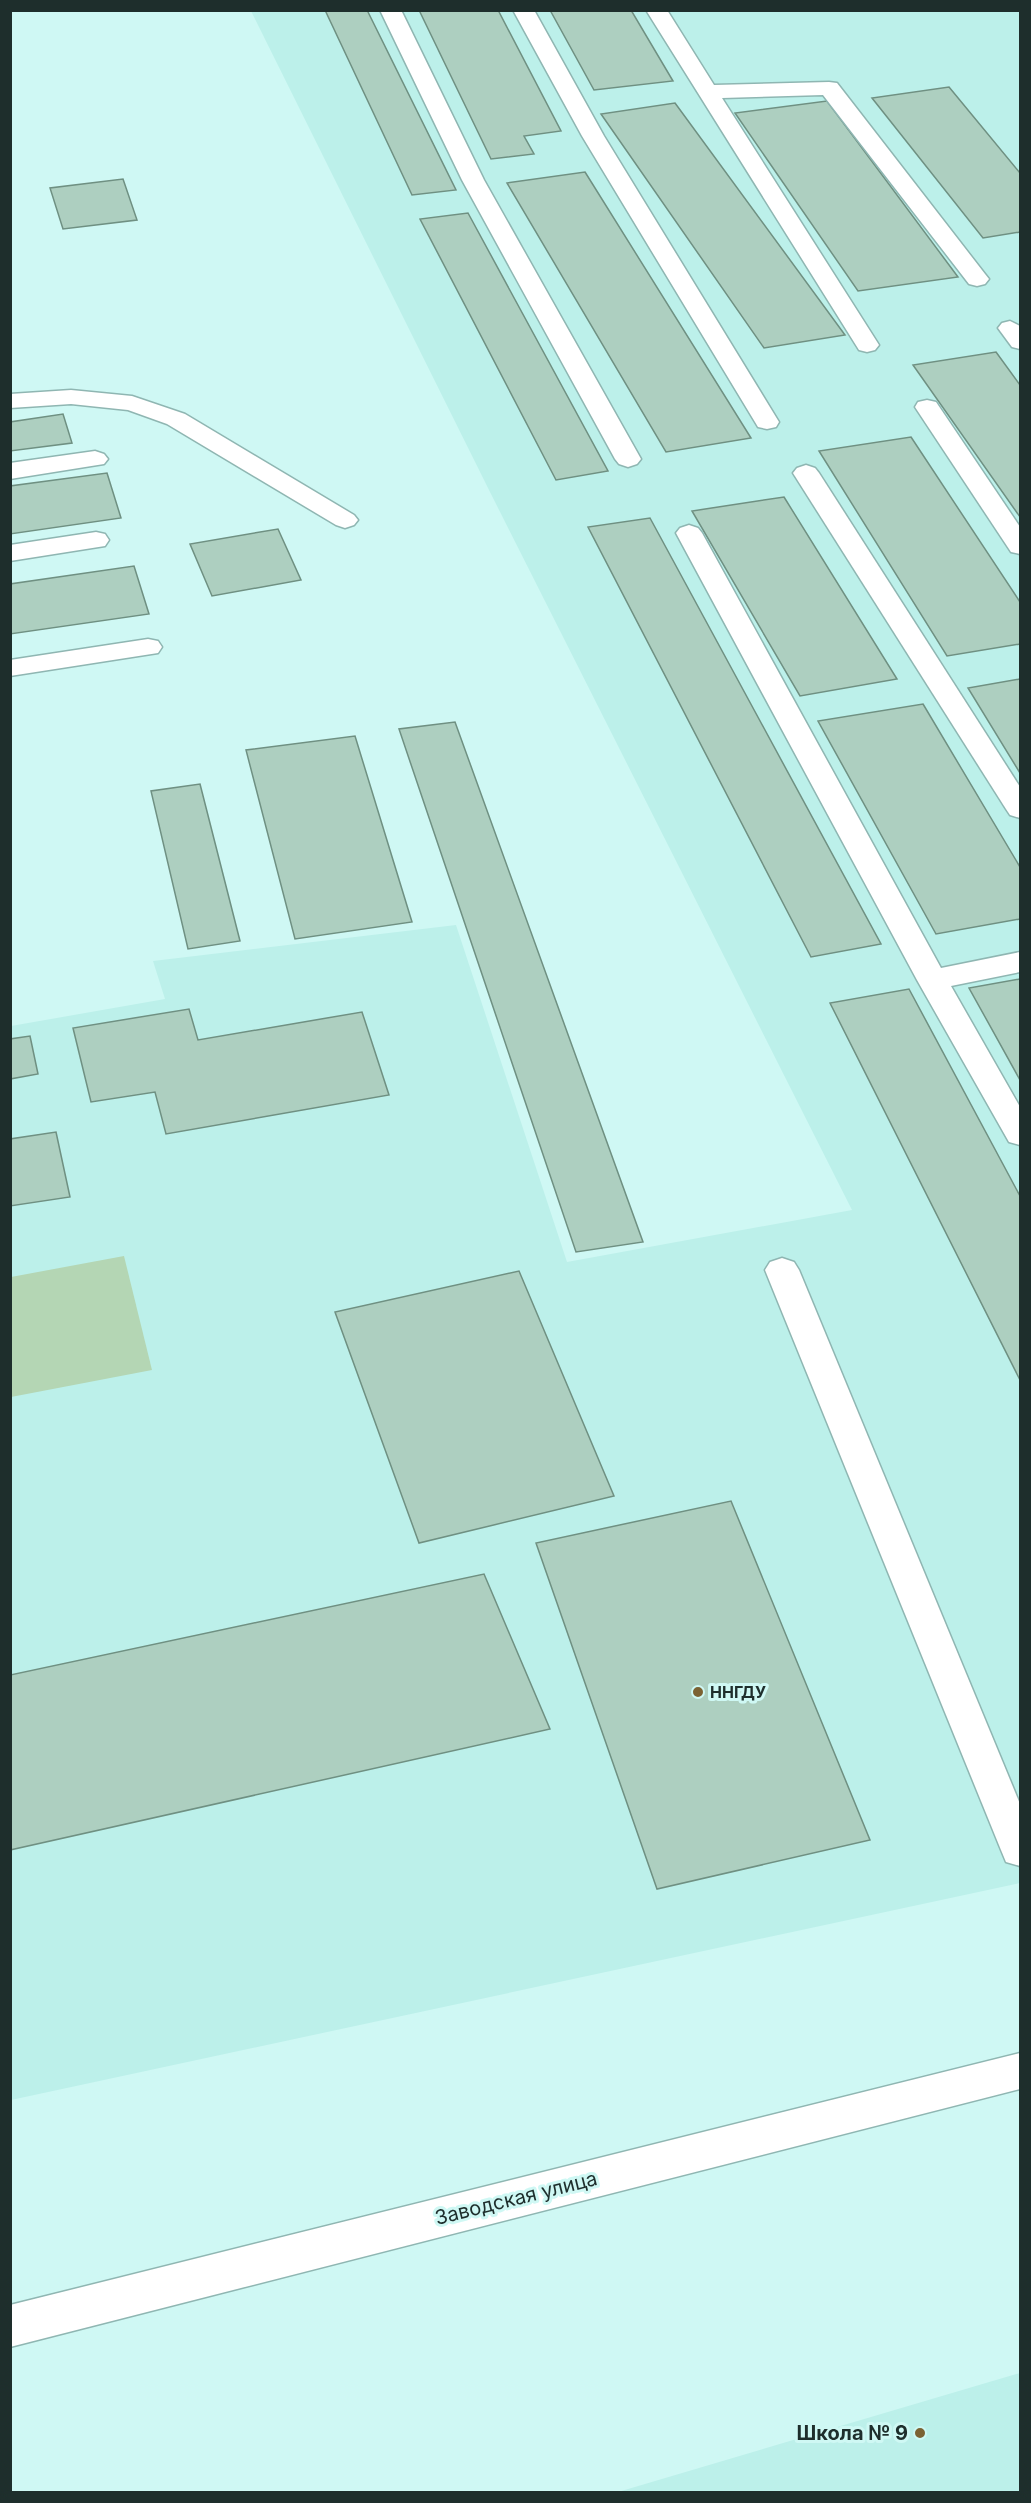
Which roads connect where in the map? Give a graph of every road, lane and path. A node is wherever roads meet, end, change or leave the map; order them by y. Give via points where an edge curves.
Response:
1 (390, 10) edge
2 (523, 10) edge
3 (656, 10) edge
4 (709, 92) junction
5 (977, 279) dead end
6 (867, 345) dead end
7 (10, 401) edge
8 (927, 407) dead end
9 (767, 422) dead end
10 (94, 459) dead end
11 (628, 459) dead end
12 (10, 471) edge
13 (807, 473) dead end
14 (345, 520) dead end
15 (689, 533) dead end
16 (96, 540) dead end
17 (1020, 546) edge
18 (10, 553) edge
19 (148, 647) dead end
20 (10, 668) edge
21 (1020, 809) edge
22 (1020, 962) edge
23 (932, 980) junction
24 (1020, 1134) edge
25 (782, 1270) dead end
26 (1020, 1850) edge
27 (1020, 2071) edge
28 (10, 2326) edge

1 - 11 street via 473,180
2 - 9 street via 592,136
3 - 4 street
4 - 5 street via 829,88
4 - 6 street
7 - 14 street via 71,397 132,403 176,419
8 - 17 street
10 - 12 street
13 - 21 street
15 - 23 street
16 - 18 street
19 - 20 street
22 - 23 street
23 - 24 street
25 - 26 street
27 - 28 street, Заводская улица

